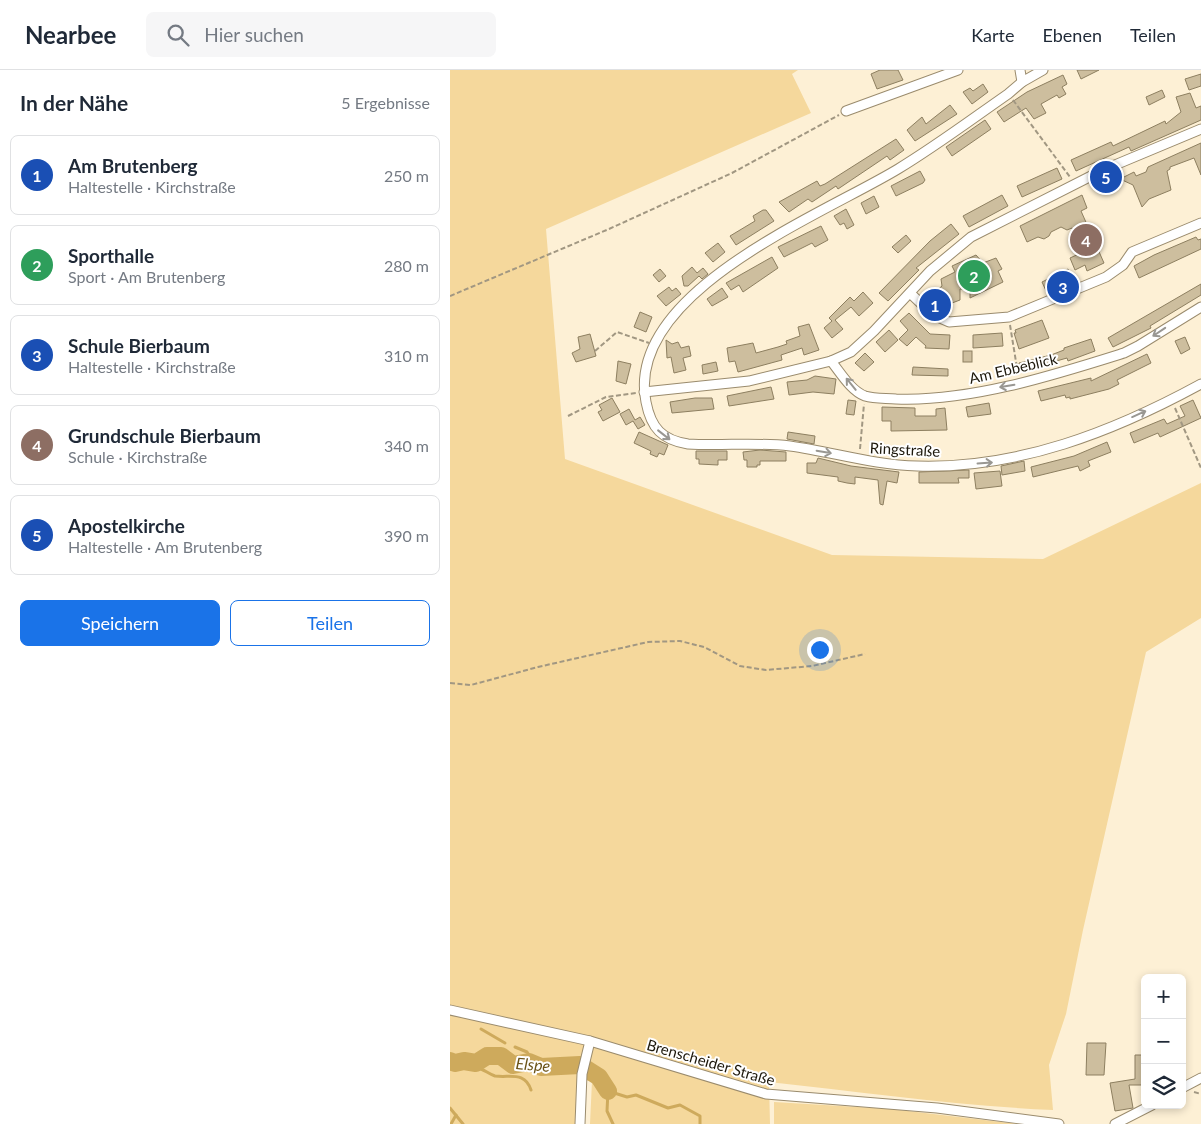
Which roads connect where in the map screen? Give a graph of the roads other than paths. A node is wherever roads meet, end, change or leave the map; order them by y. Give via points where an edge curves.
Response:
1 (958, 70) edge
2 (1020, 70) edge
3 (1043, 70) edge
4 (1022, 82) junction
5 (846, 111) road end
6 (1201, 129) edge
7 (1201, 223) edge
8 (910, 293) junction
9 (1201, 307) edge
10 (831, 361) junction
11 (1201, 384) edge
12 (644, 392) junction
13 (450, 1010) edge
14 (590, 1041) junction
15 (1201, 1078) edge
16 (1186, 1086) edge
17 (1144, 1109) edge
18 (580, 1124) edge
19 (1059, 1124) edge
20 (1115, 1124) edge

1 - 5 street
2 - 4 street
3 - 4 street, Ringstraße
4 - 12 street, Ringstraße via 898,169 770,237 690,299 661,329 653,344
6 - 8 street via 1125,160 995,223 971,237 930,271
7 - 8 street via 1132,252 1106,277 1009,318 949,322 933,315
8 - 10 street via 851,352
9 -> 10 street, Am Ebbeblick via 1124,353 1020,383 933,398 865,396 855,390
10 - 12 street via 749,381
12 -> 11 street, Ringstraße via 659,433 674,442 788,446 871,462 919,466 1001,462 1035,454 1075,441 1172,400
13 - 14 street, Brenscheider Straße
14 - 18 street via 582,1074
14 - 19 street, Brenscheider Straße via 766,1094 937,1108
15 - 16 street
17 - 20 street

